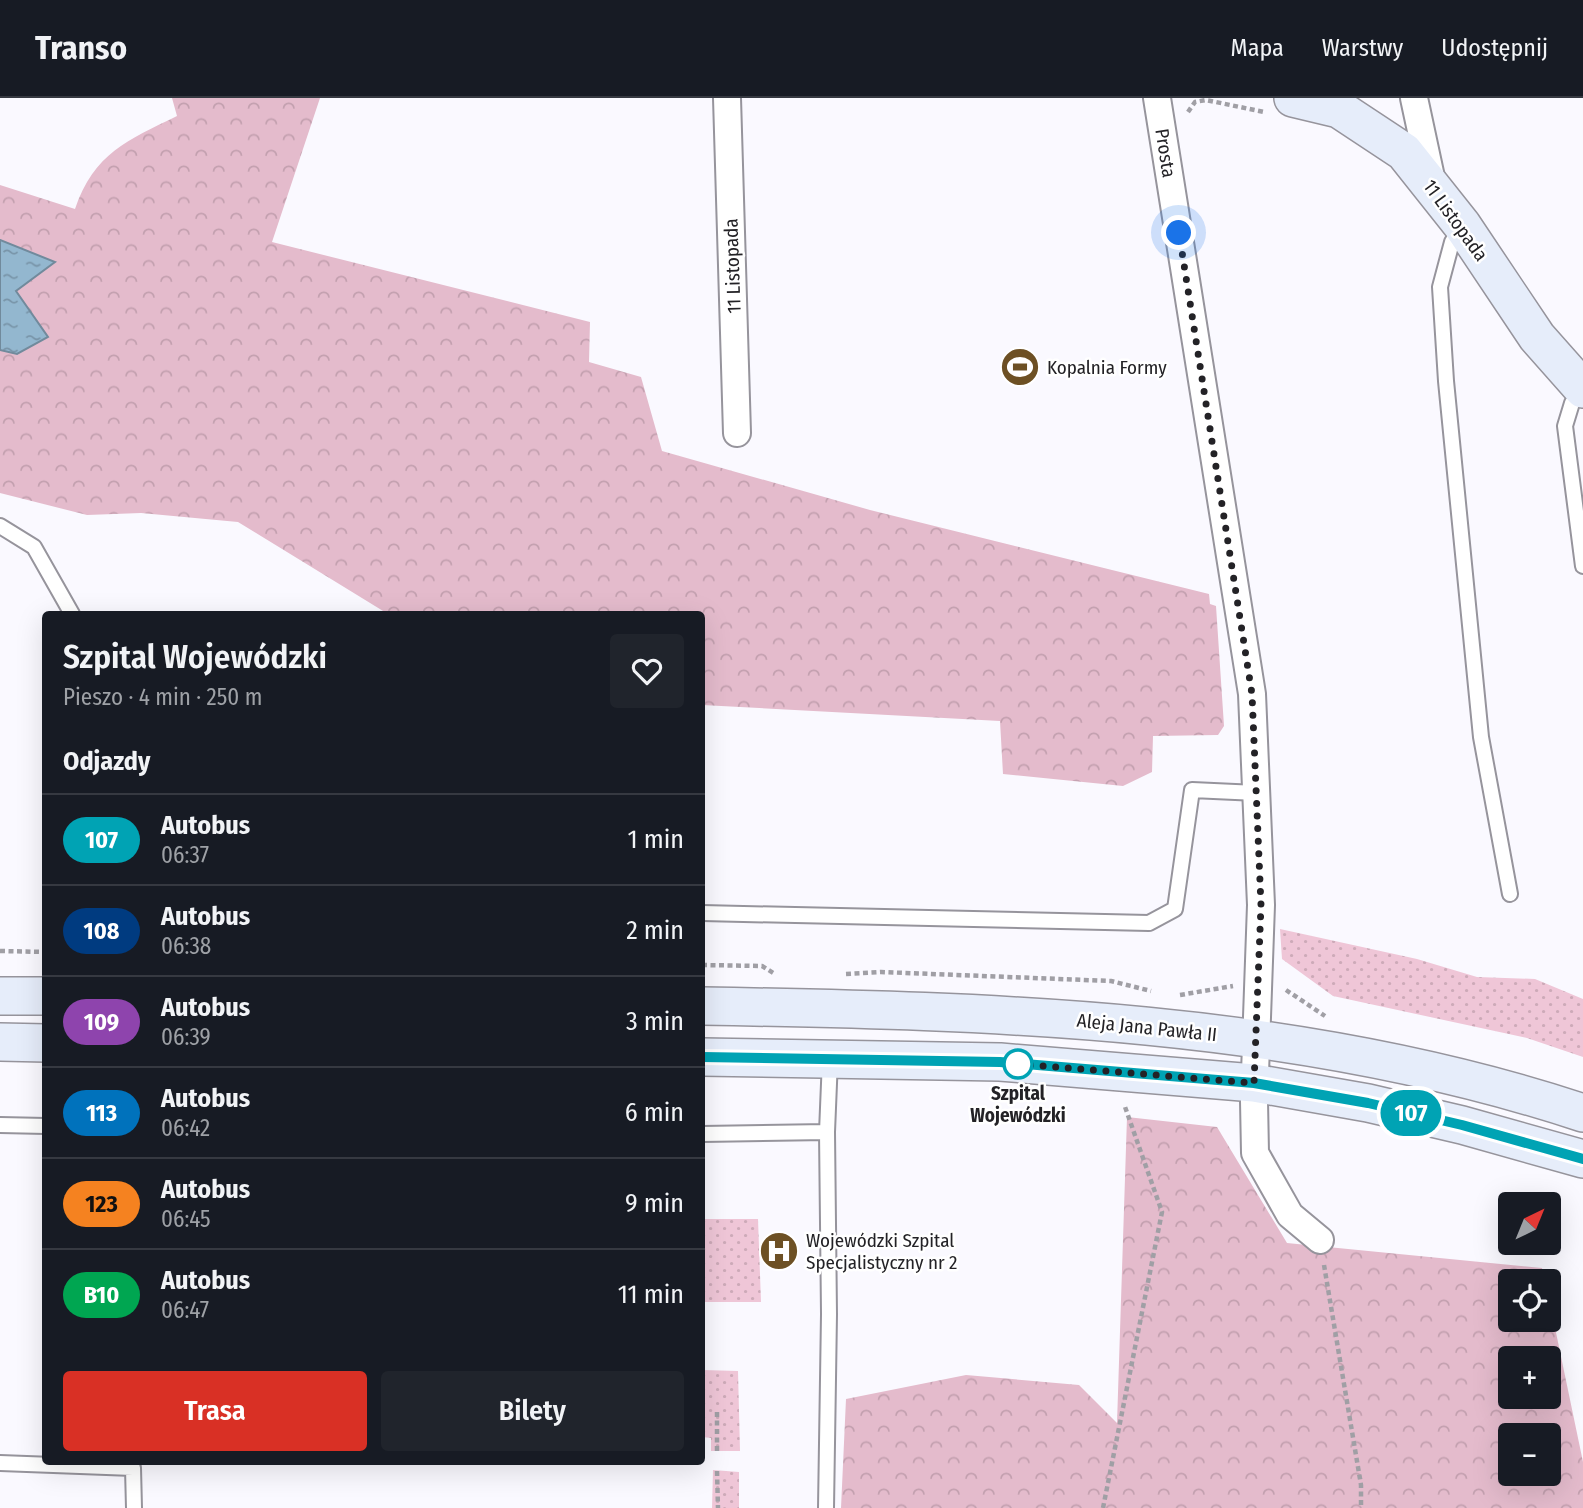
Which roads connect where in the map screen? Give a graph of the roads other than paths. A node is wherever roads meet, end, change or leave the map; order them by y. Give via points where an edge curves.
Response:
1 (727, 98) edge
2 (1157, 98) edge
3 (1414, 98) edge
4 (1282, 106) edge
5 (1433, 185) junction
6 (1462, 225) junction
7 (1583, 389) edge
8 (737, 433) dead end
9 (0, 526) edge
10 (1583, 566) edge
11 (70, 611) edge
12 (1257, 793) junction
13 (1510, 894) dead end
14 (705, 913) edge
15 (0, 996) edge
16 (42, 996) edge
17 (705, 1006) edge
18 (1258, 1038) junction
19 (0, 1042) edge
20 (42, 1043) edge
21 (705, 1056) edge
22 (830, 1059) junction
23 (1254, 1083) junction
24 (1583, 1112) edge
25 (0, 1125) edge
26 (42, 1126) edge
27 (827, 1132) junction
28 (705, 1134) edge
29 (1583, 1159) edge
30 (1320, 1240) road end
31 (0, 1463) edge
32 (42, 1465) edge
33 (53, 1465) edge
34 (134, 1508) edge
35 (826, 1508) edge

1 - 8 street, 11 Listopada
2 - 12 street, Prosta via 1252,694
3 - 5 street
4 - 5 street, 11 Listopada via 1339,109 1404,152
5 - 6 street, 11 Listopada
6 - 7 street, 11 Listopada via 1537,337
6 - 13 lane via 1452,242 1440,286 1445,367 1480,737
7 - 10 lane via 1572,403 1565,426
9 - 11 lane via 34,547
12 - 14 lane via 1192,790 1175,909 1149,923
12 - 18 street, Prosta via 1261,905
15 - 16 street
17 - 18 street, Aleja Jana Pawła II via 1022,1015
18 - 23 street, Prosta
18 - 24 street, Aleja Jana Pawła II via 1392,1063
19 - 20 street
21 - 22 street
22 - 23 street via 1000,1062
22 - 27 lane
23 - 29 street via 1422,1115
23 - 30 street, Prosta via 1255,1153 1290,1215
25 - 26 lane
27 - 28 lane
27 - 35 lane
31 - 32 lane
33 - 34 lane via 133,1468

